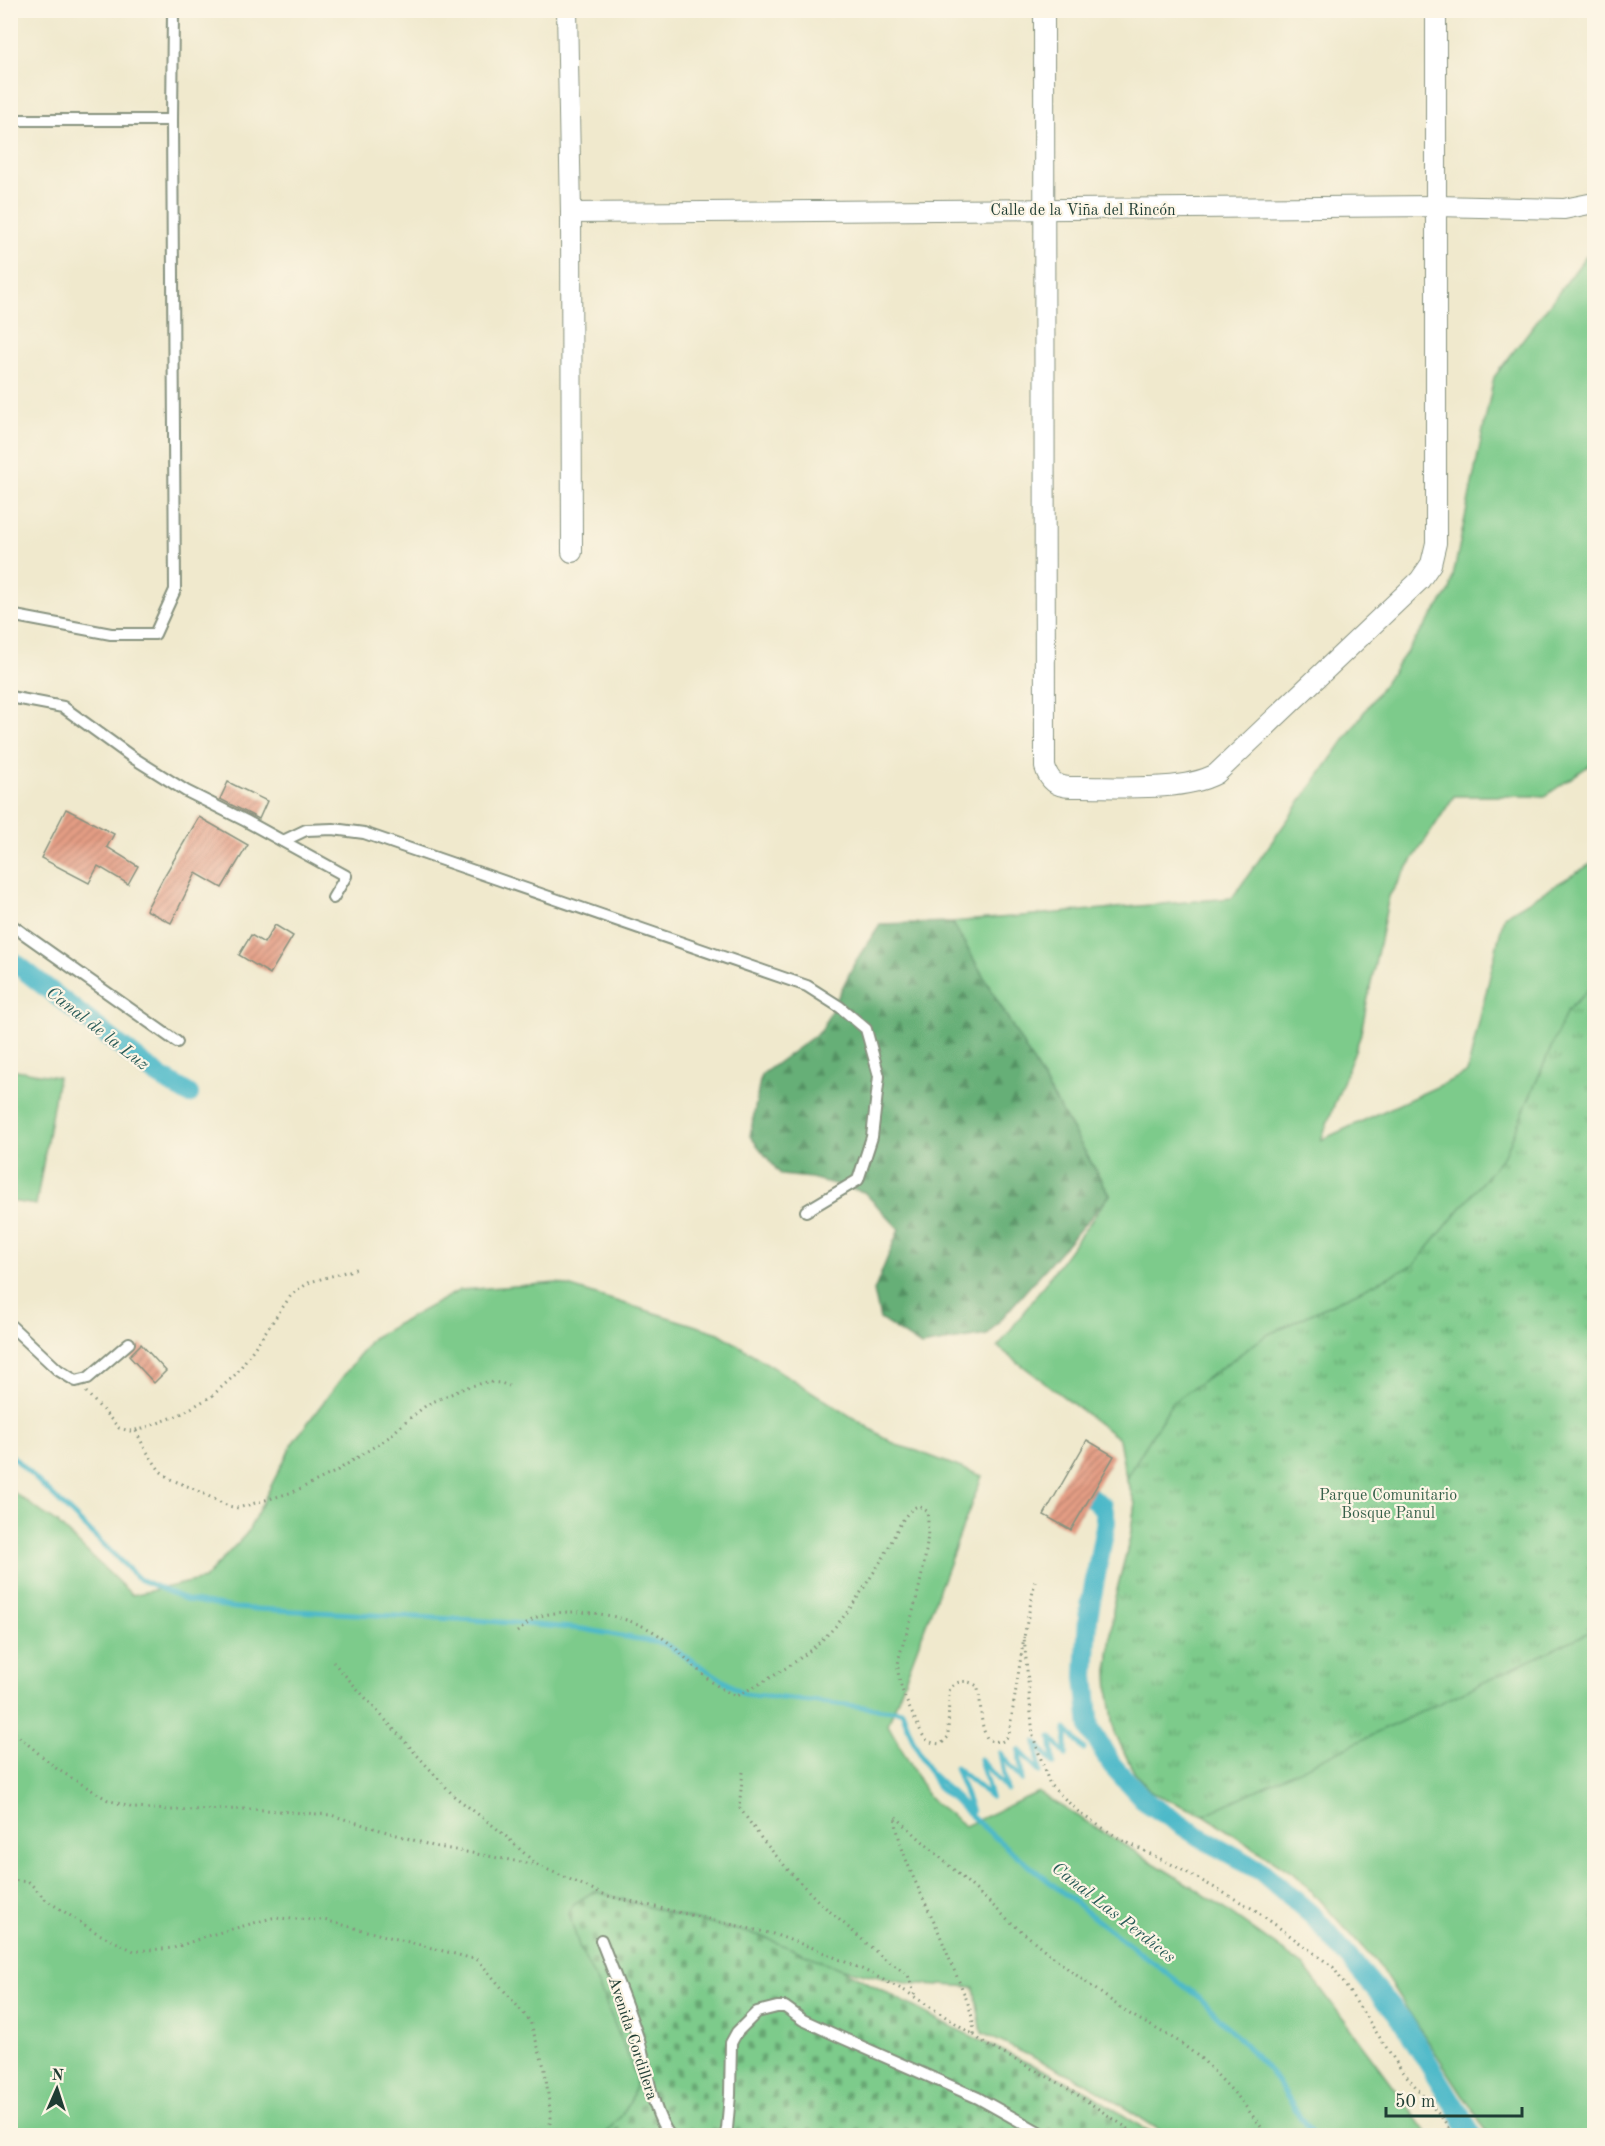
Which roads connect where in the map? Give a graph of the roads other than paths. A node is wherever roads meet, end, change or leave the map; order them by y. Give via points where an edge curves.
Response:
1 (173, 10) edge
2 (567, 10) edge
3 (1044, 10) edge
4 (1436, 10) edge
5 (10, 120) edge
6 (172, 120) junction
7 (1594, 203) edge
8 (1437, 206) junction
9 (1044, 210) junction
10 (571, 213) junction
11 (572, 552) dead end
12 (10, 615) edge
13 (10, 697) edge
14 (284, 842) junction
15 (333, 898) dead end
16 (10, 924) edge
17 (177, 1042) dead end
18 (806, 1211) dead end
19 (10, 1325) edge
20 (129, 1343) dead end
21 (601, 1940) dead end
22 (670, 2136) edge
23 (725, 2136) edge
24 (1046, 2136) edge

1 - 6 lane
2 - 10 street
3 - 9 street
4 - 8 street
5 - 6 lane
6 - 12 lane via 175,590 155,634 111,634
7 - 8 street, Calle de la Viña del Rincón via 1564,209
8 - 9 street, Calle de la Viña del Rincón
8 - 9 street via 1436,543 1431,564 1420,580 1225,768 1197,783 1178,786 1064,787 1051,780 1045,767
9 - 10 street, Calle de la Viña del Rincón
10 - 11 street
13 - 14 lane via 63,707 186,791
14 - 15 lane via 345,876
14 - 18 lane via 306,830 364,833 807,986 840,1007 866,1029 879,1076 872,1137 858,1180
16 - 17 lane
19 - 20 lane via 58,1370 76,1381 88,1378
21 - 22 lane, Avenida Cordillera via 640,2043 664,2128
23 - 24 lane via 731,2043 757,2013 777,2007 785,2007 803,2020 978,2098

